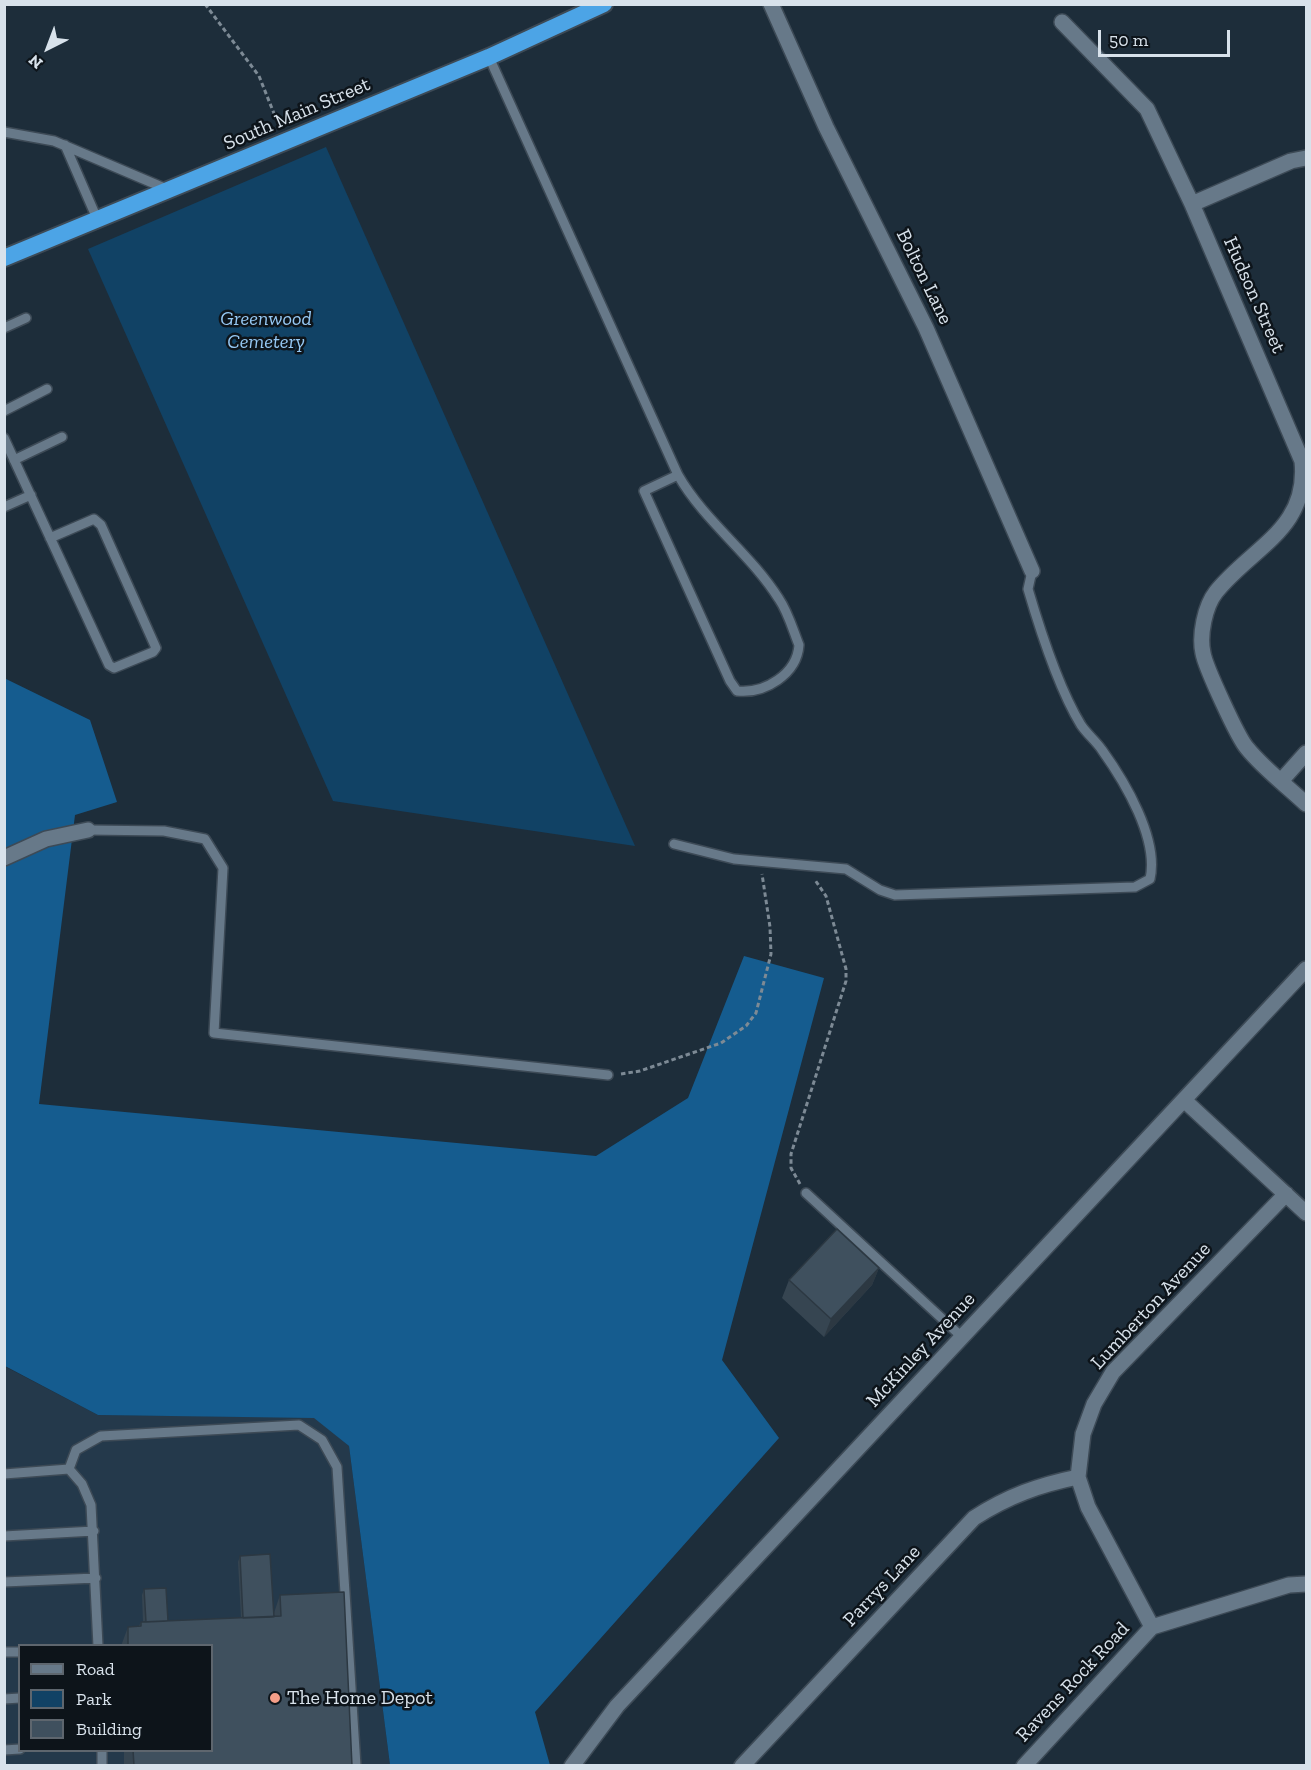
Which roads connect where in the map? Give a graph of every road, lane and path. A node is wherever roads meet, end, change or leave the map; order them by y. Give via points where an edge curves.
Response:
1 (205, 4) edge
2 (604, 4) edge
3 (771, 4) edge
4 (1062, 22) dead end
5 (489, 57) junction
6 (4, 132) edge
7 (286, 142) junction
8 (65, 145) junction
9 (1306, 158) edge
10 (171, 191) junction
11 (1192, 204) junction
12 (98, 221) junction
13 (4, 258) edge
14 (26, 318) dead end
15 (4, 328) edge
16 (47, 389) dead end
17 (4, 411) edge
18 (62, 437) dead end
19 (4, 438) edge
20 (14, 460) junction
21 (678, 475) junction
22 (31, 495) junction
23 (4, 507) edge
24 (50, 538) junction
25 (1032, 571) joint
26 (1306, 753) edge
27 (1281, 781) junction
28 (1306, 804) edge
29 (88, 830) joint
30 (674, 844) dead end
31 (4, 858) edge
32 (760, 861) junction
33 (800, 863) junction
34 (1306, 969) edge
35 (608, 1075) joint
36 (1184, 1100) junction
37 (806, 1193) joint
38 (1286, 1194) junction
39 (1306, 1213) edge
40 (962, 1337) junction
41 (69, 1469) junction
42 (4, 1474) edge
43 (1078, 1477) junction
44 (94, 1531) junction
45 (4, 1536) edge
46 (96, 1578) junction
47 (4, 1582) edge
48 (1306, 1584) edge
49 (1152, 1627) junction
50 (98, 1644) edge
51 (356, 1766) edge
52 (572, 1766) edge
53 (742, 1766) edge
54 (1024, 1766) edge

1 - 7 path via 259,76
2 - 5 highway, South Main Street
3 - 25 street, Bolton Lane via 826,128 926,328
4 - 11 street, Hudson Street via 1147,109
5 - 7 highway, South Main Street
5 - 21 lane
6 - 8 lane
7 - 10 highway, South Main Street
8 - 10 lane
8 - 12 lane
9 - 11 street
10 - 12 highway, South Main Street
11 - 27 street, Hudson Street via 1302,461 1301,495 1287,524 1215,593 1203,629 1203,653 1238,735 1246,748
12 - 13 highway, South Main Street
14 - 15 lane
16 - 17 lane
18 - 20 lane
19 - 20 lane
20 - 22 lane
21 - 21 lane via 644,491 730,681 737,691 747,692 782,678 790,671 799,645 780,599 693,501
22 - 23 lane
22 - 24 lane
24 - 24 lane via 109,665 114,668 153,652 156,648 101,525 94,519
25 - 33 lane via 1028,589 1066,693 1082,726 1115,768 1149,838 1153,865 1150,879 1134,887 895,895 846,869
26 - 27 street
27 - 28 street, Hudson Street
29 - 31 street via 46,839
29 - 35 lane via 164,831 205,839 223,868 214,1033
30 - 32 lane via 734,859
32 - 33 lane
32 - 35 path via 771,927 771,954 756,1013 733,1036 691,1056 640,1071
33 - 37 path via 826,896 846,969 842,996 791,1154 791,1168
34 - 36 street, McKinley Avenue
36 - 38 street
36 - 40 street, McKinley Avenue
37 - 40 lane
38 - 39 street
38 - 43 street, Lumberton Avenue via 1113,1372 1094,1404 1083,1434
40 - 52 street, McKinley Avenue via 617,1706
41 - 42 lane
41 - 44 lane via 82,1484 91,1505
41 - 51 lane via 76,1450 101,1436 299,1425 322,1440 337,1467
43 - 49 street, Lumberton Avenue via 1088,1507
43 - 53 street, Parrys Lane via 1038,1485 1002,1500 974,1518
44 - 45 lane
44 - 46 lane
46 - 47 lane
46 - 50 lane
48 - 49 street
49 - 54 street, Ravens Rock Road

